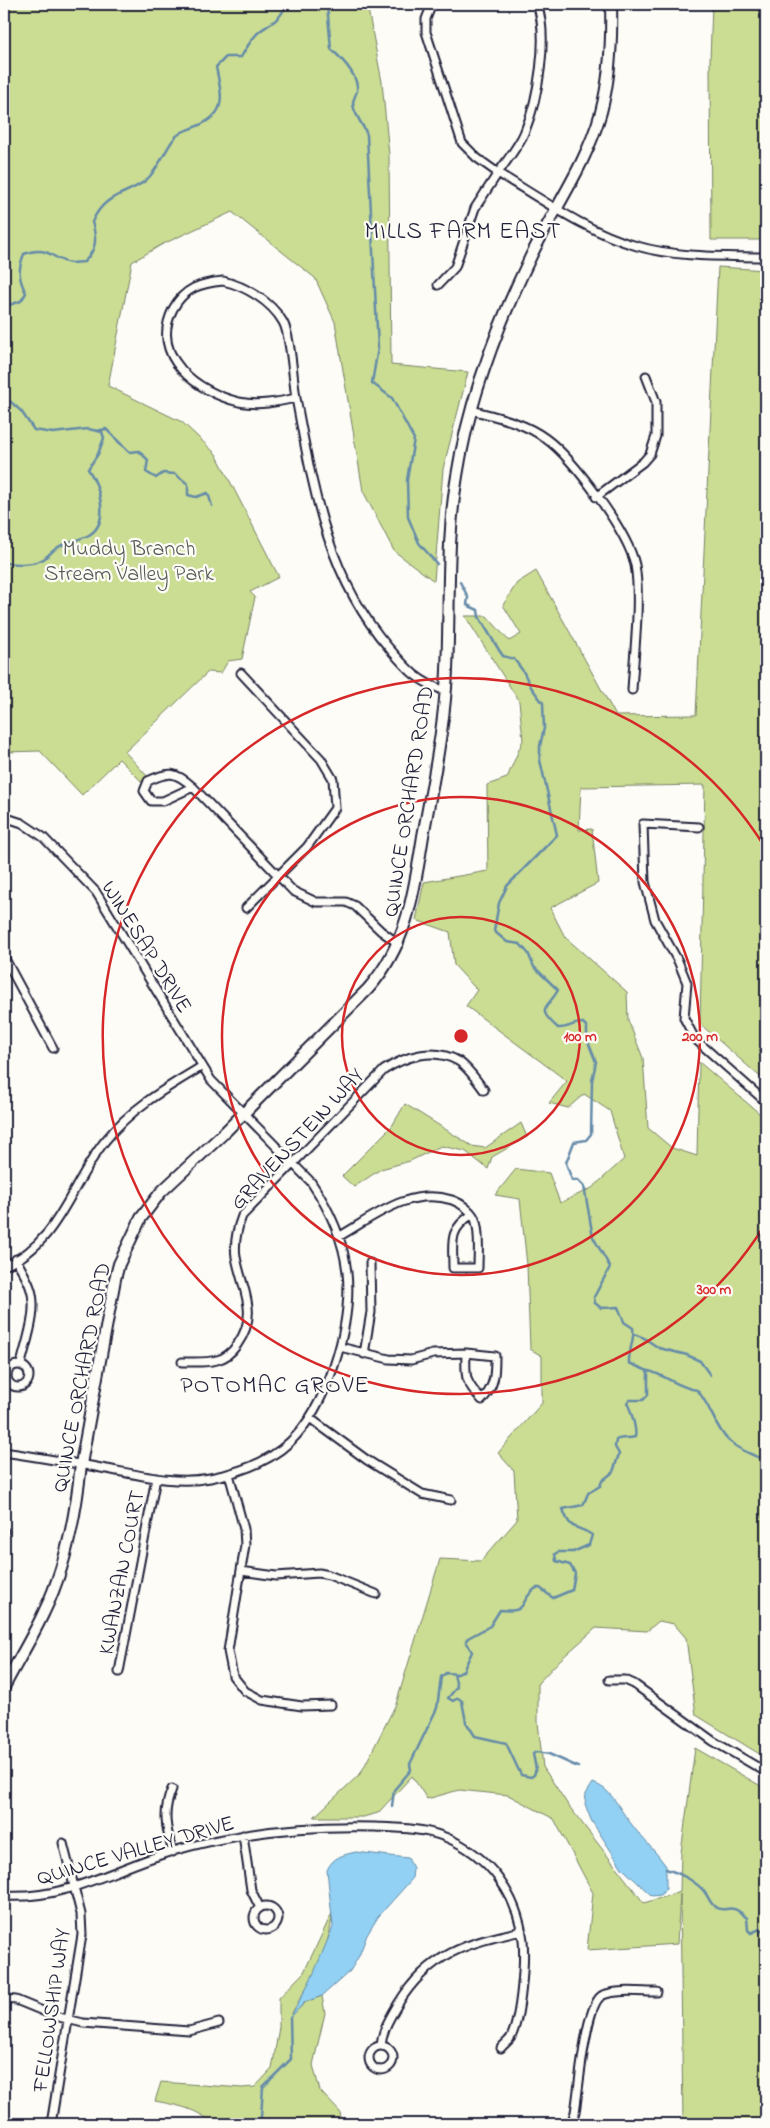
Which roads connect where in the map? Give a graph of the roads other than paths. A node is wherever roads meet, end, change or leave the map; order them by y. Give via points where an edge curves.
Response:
1 (432, 4) edge
2 (537, 4) edge
3 (611, 4) edge
4 (498, 173) junction
5 (556, 207) junction
6 (766, 257) edge
7 (438, 285) dead end
8 (646, 376) dead end
9 (296, 398) junction
10 (471, 410) junction
11 (596, 497) junction
12 (241, 674) dead end
13 (632, 690) dead end
14 (446, 691) junction
15 (193, 787) junction
16 (4, 816) edge
17 (699, 826) dead end
18 (278, 876) junction
19 (246, 908) dead end
20 (399, 944) junction
21 (4, 957) edge
22 (52, 1048) dead end
23 (201, 1067) junction
24 (484, 1090) dead end
25 (766, 1102) edge
26 (243, 1114) junction
27 (293, 1163) junction
28 (471, 1215) junction
29 (340, 1236) junction
30 (16, 1259) junction
31 (370, 1263) dead end
32 (4, 1266) edge
33 (340, 1347) junction
34 (466, 1353) junction
35 (364, 1354) junction
36 (182, 1362) dead end
37 (22, 1364) dead end
38 (311, 1419) junction
39 (4, 1452) edge
40 (81, 1464) junction
41 (229, 1474) junction
42 (156, 1478) junction
43 (451, 1500) dead end
44 (241, 1571) junction
45 (376, 1594) dead end
46 (119, 1672) dead end
47 (609, 1680) dead end
48 (4, 1686) edge
49 (331, 1705) dead end
50 (766, 1772) edge
51 (172, 1789) dead end
52 (243, 1835) junction
53 (63, 1843) dead end
54 (173, 1852) junction
55 (74, 1888) junction
56 (4, 1896) edge
57 (260, 1908) dead end
58 (522, 1932) junction
59 (657, 1992) dead end
60 (4, 1999) edge
61 (69, 2020) junction
62 (219, 2023) dead end
63 (381, 2046) dead end
64 (501, 2048) dead end
65 (51, 2124) edge
66 (571, 2124) edge

1 - 4 street via 426,19 426,32 462,143
2 - 4 street via 543,30 536,98 524,133
3 - 5 street, QUINCE ORCHARD ROAD via 607,80 601,112 584,155
4 - 5 street
4 - 7 street via 475,208 456,267
5 - 6 street via 612,238 650,250 688,255
5 - 10 street, QUINCE ORCHARD ROAD via 498,330
8 - 11 street via 656,402 656,436 650,454
9 - 9 street via 283,322 256,295 223,280 197,285 177,301 167,321 167,344 185,374 217,394 240,402 269,404
9 - 14 street via 321,519 356,603 369,626 412,674 427,685
10 - 11 street via 513,421 545,438 569,460
10 - 14 street, QUINCE ORCHARD ROAD via 457,475 450,530
11 - 13 street via 622,532 634,564
12 - 18 street via 321,759 333,779 335,808 308,847
14 - 20 street, QUINCE ORCHARD ROAD via 413,898
15 - 15 street via 180,776 166,773 148,781 144,791 151,800 163,801
15 - 18 street
16 - 23 street, WINESAP DRIVE via 22,822 43,837 96,892
17 - 25 street via 643,824 644,882 655,920 687,983 684,1018 695,1039
18 - 19 street
18 - 20 street via 307,899 346,902 355,906
20 - 26 street, QUINCE ORCHARD ROAD via 368,990
21 - 22 street
23 - 26 street, WINESAP DRIVE
23 - 30 street via 140,1106 117,1127 87,1166 54,1226
24 - 27 street, GRAVENSTEIN WAY via 460,1061 429,1054 414,1055 384,1070
26 - 27 street, WINESAP DRIVE
26 - 40 street, QUINCE ORCHARD ROAD via 161,1192 131,1236 112,1292
27 - 29 street, WINESAP DRIVE via 312,1182
27 - 36 street, GRAVENSTEIN WAY via 249,1208 238,1225 236,1256 249,1302 244,1336 224,1358
28 - 28 street via 476,1221 478,1268 453,1268 453,1234 460,1222
28 - 29 street via 461,1203 426,1196 397,1202
29 - 33 street, WINESAP DRIVE via 349,1294
30 - 32 street
30 - 37 street via 33,1298
31 - 35 street via 371,1312
33 - 35 street
33 - 38 street, WINESAP DRIVE via 325,1391
34 - 34 street via 495,1356 494,1381 482,1400 467,1384
34 - 35 street via 433,1354 411,1360
38 - 41 street, WINESAP DRIVE via 276,1454
38 - 43 street via 367,1460 422,1494
39 - 40 street, WINESAP DRIVE
40 - 42 street, WINESAP DRIVE
40 - 48 street, QUINCE ORCHARD ROAD via 61,1569 44,1612
41 - 42 street, WINESAP DRIVE via 189,1481
41 - 44 street via 244,1529
42 - 46 street, KWANZAN COURT
44 - 45 street via 276,1576 319,1573
44 - 49 street via 228,1651 233,1676 245,1691 262,1700 302,1706
47 - 50 street via 625,1680 634,1684 713,1741
51 - 54 street via 166,1803 165,1826
52 - 54 street, QUINCE VALLEY DRIVE
52 - 57 street via 251,1890
52 - 58 street, QUINCE VALLEY DRIVE via 334,1826 418,1830 443,1836 459,1843 488,1865 513,1900
53 - 55 street, FELLOWSHIP WAY
54 - 55 street, QUINCE VALLEY DRIVE
55 - 56 street, QUINCE VALLEY DRIVE via 38,1896
55 - 61 street, FELLOWSHIP WAY via 82,1935
58 - 63 street via 464,1945 444,1955 408,1989 386,2024
58 - 64 street, QUINCE VALLEY DRIVE via 524,1968 515,2025
59 - 66 street via 604,1994 594,2003
60 - 61 street via 16,2000
61 - 62 street via 189,2032
61 - 65 street, FELLOWSHIP WAY

